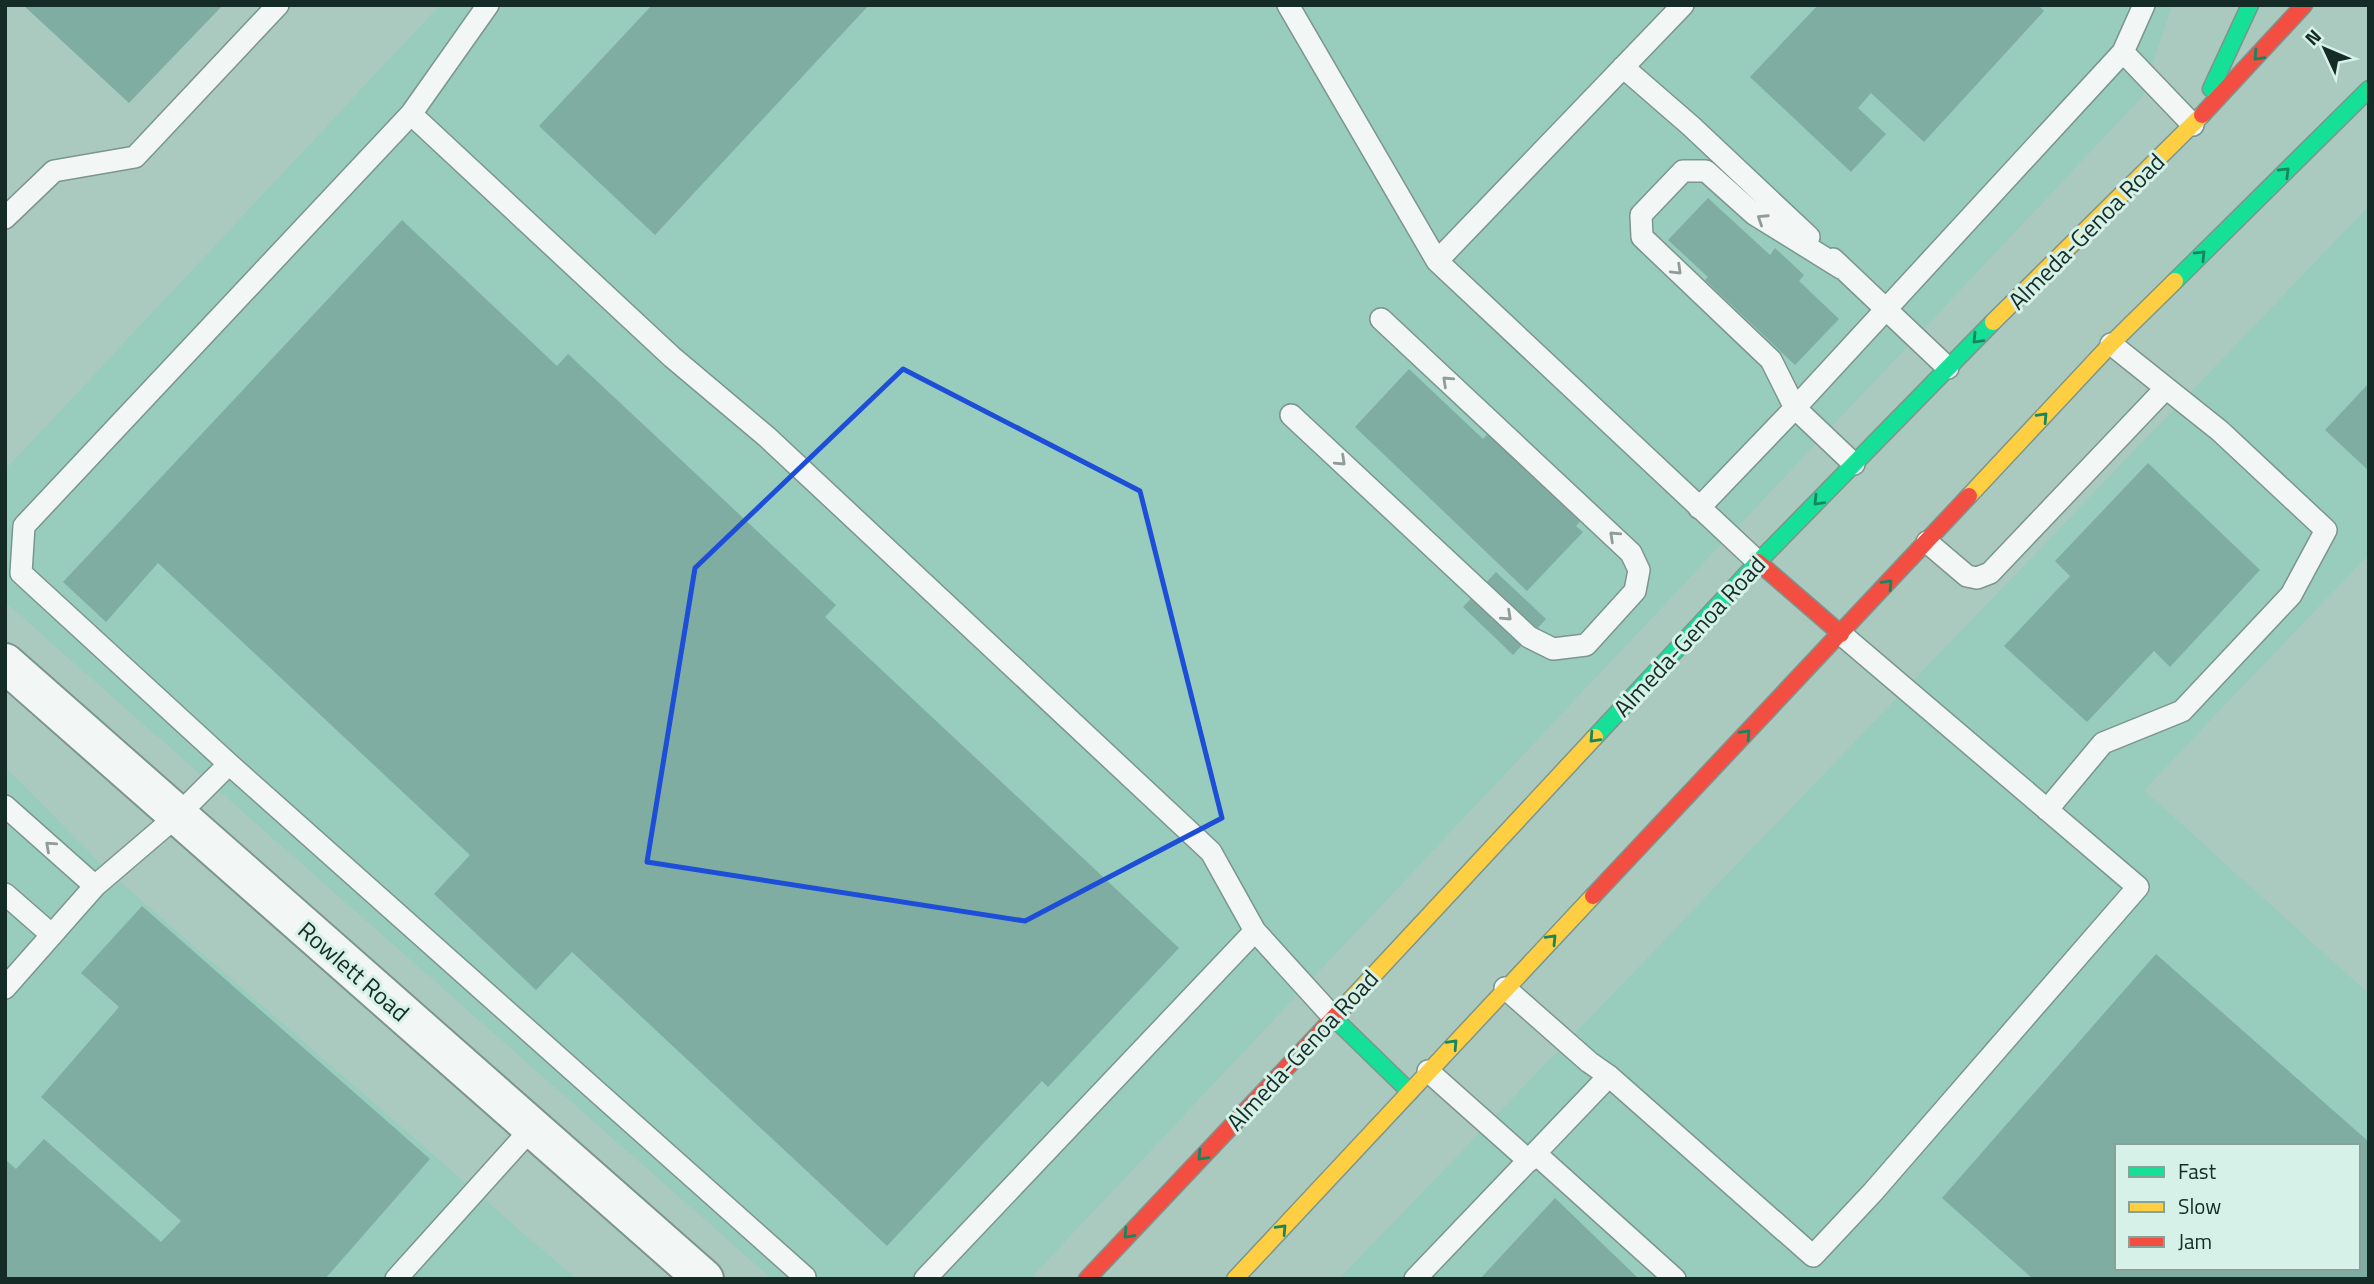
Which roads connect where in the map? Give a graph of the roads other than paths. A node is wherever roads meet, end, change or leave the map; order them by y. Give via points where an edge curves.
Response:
1 (278, 5) edge
2 (488, 5) edge
3 (1288, 5) edge
4 (1682, 5) edge
5 (2250, 5) edge
6 (2304, 5) edge
7 (2143, 7) edge
8 (2123, 52) junction
9 (1623, 67) junction
10 (2365, 95) edge
11 (411, 114) junction
12 (2193, 125) junction
13 (5, 218) edge
14 (1437, 261) junction
15 (1841, 268) junction
16 (1885, 309) junction
17 (1381, 319) dead end
18 (2111, 344) junction
19 (1948, 368) junction
20 (2166, 388) junction
21 (1795, 408) junction
22 (1291, 415) dead end
23 (1854, 464) junction
24 (1699, 508) junction
25 (1927, 542) junction
26 (1758, 562) junction
27 (1841, 634) junction
28 (5, 663) edge
29 (229, 764) junction
30 (5, 806) edge
31 (2047, 810) junction
32 (178, 815) junction
33 (95, 886) junction
34 (5, 894) edge
35 (1255, 931) junction
36 (52, 935) junction
37 (5, 988) edge
38 (1504, 988) junction
39 (1334, 1018) junction
40 (1428, 1071) junction
41 (1609, 1076) junction
42 (1410, 1091) junction
43 (532, 1128) junction
44 (1532, 1158) junction
45 (806, 1278) edge
46 (396, 1279) edge
47 (704, 1279) edge
48 (925, 1279) edge
49 (1087, 1279) edge
50 (1235, 1279) edge
51 (1415, 1279) edge
52 (1675, 1279) edge

1 - 13 lane via 135,157 54,170
2 - 11 lane
3 - 14 lane
4 - 9 lane
5 - 12 main road
6 -> 12 main road, Almeda-Genoa Road
7 - 8 lane
8 - 12 lane
8 - 16 lane
9 - 14 lane
9 - 15 lane
18 -> 10 main road
11 - 29 lane via 24,526 21,573
11 - 35 lane via 673,357 767,437 1211,852
12 -> 19 main road, Almeda-Genoa Road
14 - 24 lane
15 - 16 lane
15 -> 21 lane via 1754,214 1706,171 1683,171 1641,215 1642,237 1771,360
16 - 19 lane
16 - 21 lane
22 -> 17 lane via 1529,637 1553,649 1586,645 1635,591 1639,570 1631,553
18 - 20 lane
25 -> 18 main road
19 - 23 main road, Almeda-Genoa Road
20 - 25 lane via 1990,573 1967,576
20 - 31 lane via 2220,431 2326,530 2291,595 2182,711 2103,743
21 - 23 lane
21 - 24 lane
23 -> 26 main road, Almeda-Genoa Road
24 - 26 lane
27 -> 25 main road
26 - 27 main road
26 -> 39 main road, Almeda-Genoa Road
27 - 31 lane
38 -> 27 main road
28 - 32 street, Rowlett Road
29 - 32 lane
29 - 45 lane
33 -> 30 lane
31 - 41 lane via 2138,887 1813,1256
32 - 33 lane
32 - 43 street, Rowlett Road
33 - 36 lane
34 - 36 lane
35 - 39 lane
35 - 48 lane
36 - 37 lane
40 -> 38 main road
38 - 41 lane
39 - 42 main road
39 -> 49 main road, Almeda-Genoa Road
40 - 42 main road
40 - 44 lane
41 - 44 lane
50 -> 42 main road
43 - 46 lane
43 - 47 street, Rowlett Road
44 - 51 lane
44 - 52 lane

